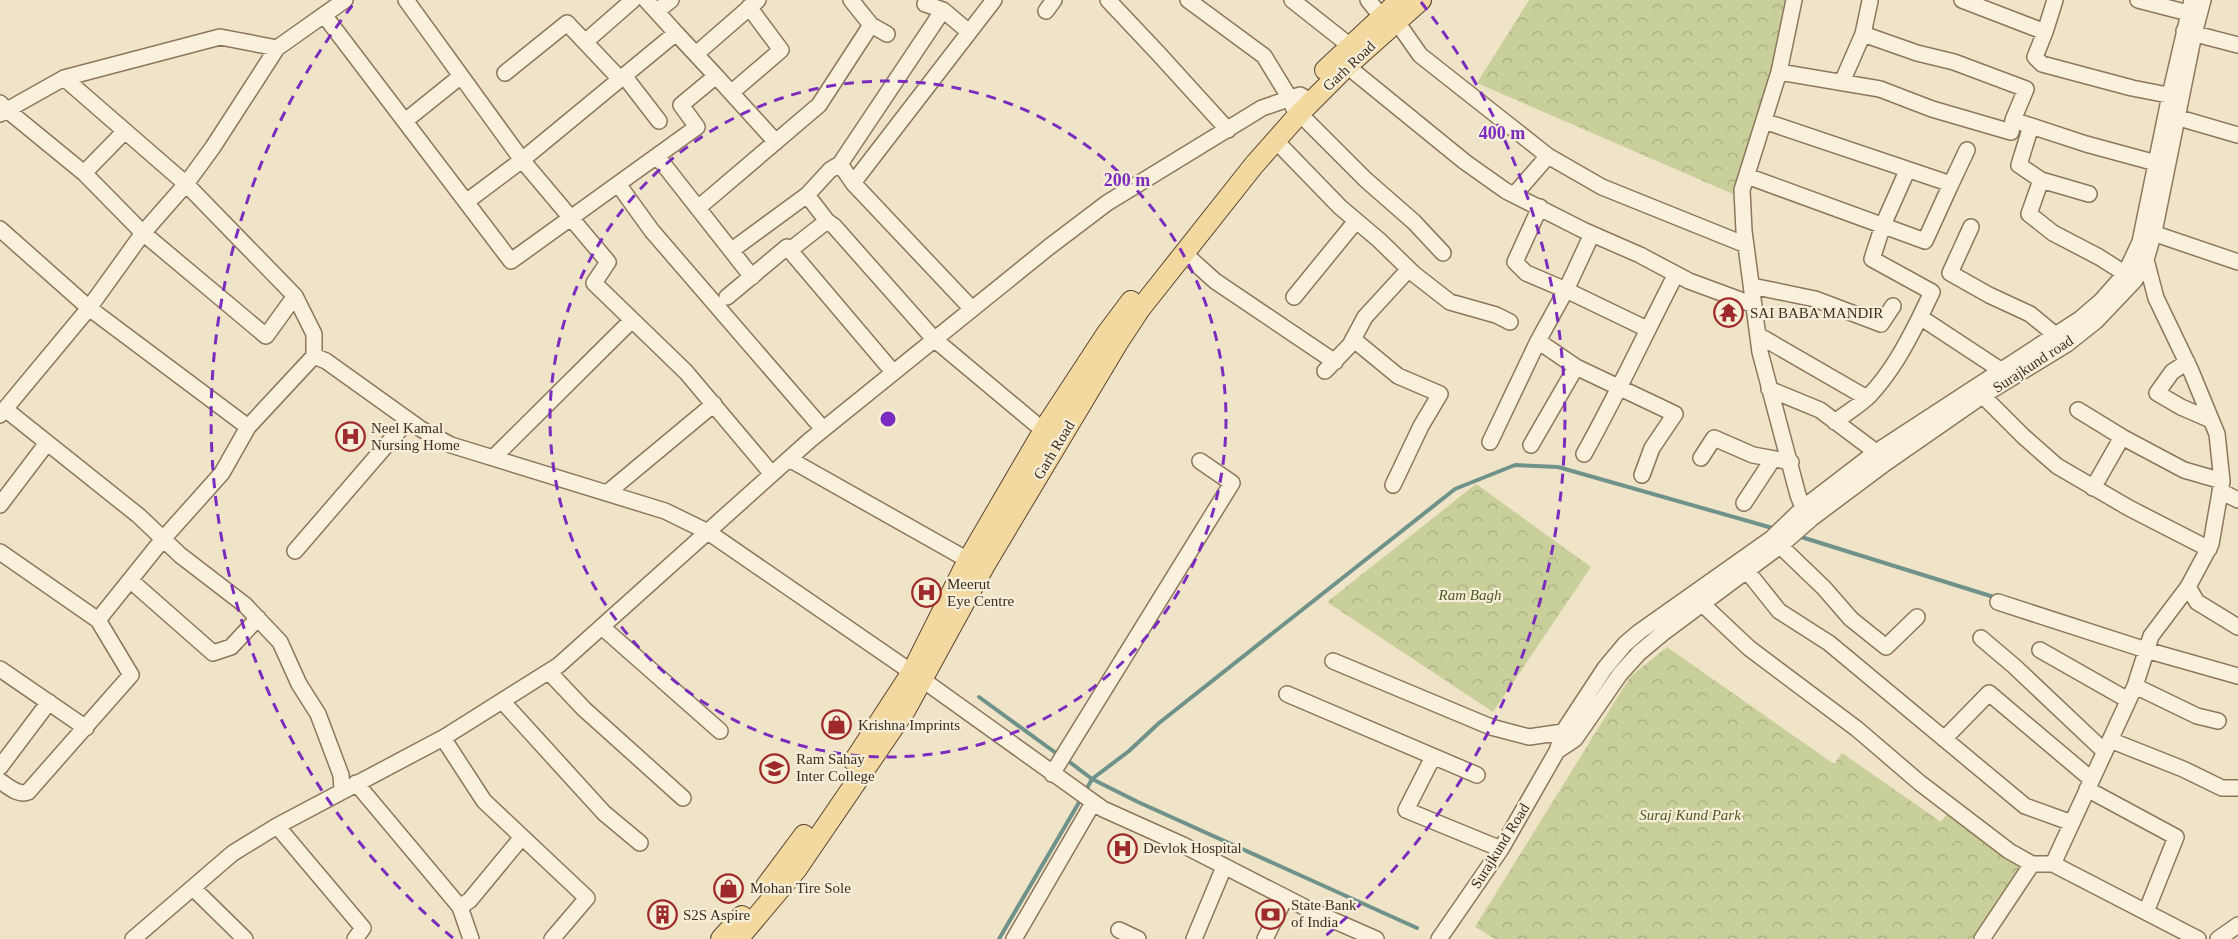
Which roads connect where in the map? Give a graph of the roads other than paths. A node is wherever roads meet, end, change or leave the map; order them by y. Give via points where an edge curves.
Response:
1 (345, 0) edge
2 (406, 0) edge
3 (633, 0) edge
4 (646, 0) edge
5 (670, 0) edge
6 (851, 0) edge
7 (928, 0) edge
8 (994, 0) edge
9 (1108, 0) edge
10 (1188, 0) edge
11 (1292, 0) edge
12 (1368, 0) edge
13 (1400, 0) edge
14 (1421, 0) edge
15 (1794, 0) edge
16 (1962, 0) edge
17 (2055, 0) edge
18 (2138, 0) edge
19 (1870, 2) dead end
20 (754, 4) edge
21 (2196, 7) edge
22 (943, 10) junction
23 (657, 11) junction
24 (324, 15) junction
25 (1389, 19) junction
26 (871, 25) junction
27 (969, 32) junction
28 (2045, 32) junction
29 (676, 33) junction
30 (2189, 33) junction
31 (887, 34) dead end
32 (1863, 34) junction
33 (585, 42) junction
34 (1349, 45) junction
35 (2238, 45) edge
36 (277, 48) junction
37 (696, 54) junction
38 (1347, 66) junction
39 (1779, 72) junction
40 (505, 73) dead end
41 (461, 76) junction
42 (716, 76) junction
43 (64, 78) junction
44 (620, 79) junction
45 (1842, 82) junction
46 (732, 92) junction
47 (2175, 96) junction
48 (1298, 102) junction
49 (2, 109) edge
50 (2172, 116) junction
51 (2013, 120) junction
52 (405, 121) junction
53 (659, 121) dead end
54 (1764, 121) junction
55 (2031, 126) junction
56 (1227, 130) junction
57 (124, 132) junction
58 (2238, 135) edge
59 (1276, 141) junction
60 (777, 142) junction
61 (1967, 150) dead end
62 (657, 156) junction
63 (1548, 156) junction
64 (522, 160) junction
65 (2156, 163) junction
66 (840, 164) junction
67 (1907, 171) junction
68 (84, 173) junction
69 (1747, 176) junction
70 (2041, 180) junction
71 (853, 183) junction
72 (186, 184) junction
73 (618, 184) junction
74 (1951, 184) junction
75 (2089, 194) dead end
76 (807, 195) junction
77 (1514, 195) junction
78 (466, 202) junction
79 (1540, 207) junction
80 (698, 208) junction
81 (571, 218) junction
82 (827, 221) junction
83 (1202, 221) junction
84 (1356, 221) junction
85 (1883, 225) junction
86 (1971, 227) dead end
87 (0, 229) edge
88 (2148, 231) junction
89 (143, 233) junction
90 (1592, 234) junction
91 (1746, 245) junction
92 (787, 248) junction
93 (732, 250) junction
94 (1184, 253) junction
95 (1443, 253) dead end
96 (2141, 257) junction
97 (2238, 262) edge
98 (1409, 269) junction
99 (1676, 274) junction
100 (752, 277) junction
101 (2130, 277) junction
102 (1752, 286) junction
103 (1566, 290) junction
104 (295, 296) junction
105 (727, 297) dead end
106 (1294, 297) dead end
107 (1754, 305) junction
108 (1893, 306) dead end
109 (89, 308) junction
110 (972, 309) junction
111 (1133, 309) junction
112 (1920, 317) junction
113 (632, 320) junction
114 (1510, 322) dead end
115 (1647, 330) junction
116 (1758, 335) junction
117 (934, 339) junction
118 (1353, 339) junction
119 (2062, 340) junction
120 (1538, 341) junction
121 (1101, 355) junction
122 (314, 356) junction
123 (2187, 362) junction
124 (1576, 367) junction
125 (2002, 370) junction
126 (893, 372) junction
127 (1619, 387) junction
128 (1769, 388) junction
129 (1978, 392) junction
130 (1867, 398) junction
131 (714, 404) junction
132 (2078, 410) dead end
133 (2, 412) edge
134 (408, 420) junction
135 (2211, 420) junction
136 (1835, 422) junction
137 (248, 427) junction
138 (823, 429) junction
139 (1044, 431) junction
140 (2122, 437) junction
141 (1490, 442) dead end
142 (47, 443) junction
143 (1531, 445) dead end
144 (1876, 453) junction
145 (1584, 454) dead end
146 (493, 458) junction
147 (1701, 458) dead end
148 (789, 459) junction
149 (1773, 459) junction
150 (1200, 461) dead end
151 (1791, 462) junction
152 (772, 474) junction
153 (1642, 475) dead end
154 (1393, 485) dead end
155 (2221, 486) junction
156 (2093, 488) junction
157 (607, 493) junction
158 (2238, 500) edge
159 (1744, 503) dead end
160 (0, 504) edge
161 (1802, 518) junction
162 (708, 532) junction
163 (163, 539) junction
164 (1776, 539) junction
165 (2209, 549) junction
166 (295, 551) dead end
167 (0, 552) edge
168 (976, 564) junction
169 (1747, 571) junction
170 (130, 580) junction
171 (2188, 587) junction
172 (1698, 599) junction
173 (1998, 602) dead end
174 (1917, 617) dead end
175 (258, 618) junction
176 (98, 620) junction
177 (603, 627) junction
178 (2238, 627) edge
179 (1981, 638) dead end
180 (2148, 645) junction
181 (2040, 650) dead end
182 (1333, 661) dead end
183 (0, 669) edge
184 (549, 672) junction
185 (917, 676) junction
186 (2238, 676) edge
187 (2131, 693) junction
188 (1287, 694) dead end
189 (49, 702) junction
190 (503, 702) junction
191 (2218, 721) dead end
192 (86, 728) junction
193 (720, 730) dead end
194 (1569, 736) junction
195 (443, 738) junction
196 (1944, 739) junction
197 (2107, 745) junction
198 (1433, 757) junction
199 (1, 762) edge
200 (1052, 774) junction
201 (1477, 775) dead end
202 (0, 780) edge
203 (2089, 784) junction
204 (349, 786) junction
205 (2238, 788) edge
206 (683, 798) dead end
207 (1093, 803) junction
208 (2072, 823) junction
209 (277, 826) junction
210 (522, 837) junction
211 (640, 843) dead end
212 (1501, 849) junction
213 (2032, 864) junction
214 (2053, 864) junction
215 (790, 866) junction
216 (1224, 867) junction
217 (193, 888) junction
218 (1285, 898) junction
219 (460, 906) junction
220 (2146, 912) junction
221 (2238, 925) edge
222 (1119, 930) dead end
223 (1346, 933) edge
224 (133, 939) edge
225 (245, 939) edge
226 (355, 939) edge
227 (471, 939) edge
228 (552, 939) edge
229 (721, 939) edge
230 (738, 939) edge
231 (1014, 939) edge
232 (1138, 939) edge
233 (1194, 939) edge
234 (1265, 939) edge
235 (1376, 939) edge
236 (1439, 939) edge
237 (1982, 939) edge
238 (2198, 939) edge
239 (2218, 939) edge

1 - 24 street
2 - 41 street
3 - 33 street
4 - 23 street
5 - 23 street
6 - 26 street
7 - 22 street via 926,4
8 - 27 street
9 - 56 street
10 - 48 street via 1264,56
11 - 34 street
12 - 25 street
13 - 25 main road, Garh Road
14 - 25 main road, Garh Road
15 - 39 street
16 - 28 street
17 - 28 street
18 - 21 street
19 - 32 street
20 - 37 street
20 - 46 street via 781,50
21 - 30 street, Surajkund road
22 - 27 street
22 - 66 street
23 - 29 street
24 - 36 street
24 - 52 street
25 - 34 main road, Garh Road
25 - 38 main road, Garh Road
25 - 63 street via 1420,55
26 - 31 street
26 - 60 street via 819,105
27 - 71 street
28 - 47 street via 2035,57 2042,64
29 - 37 street
29 - 44 street
30 - 35 street
30 - 47 street, Surajkund road
32 - 45 street
32 - 51 street via 2026,89
33 - 40 street via 567,23
33 - 44 street
34 - 48 main road, Garh Road
36 - 43 street via 220,37
36 - 72 street
37 - 42 street
38 - 48 main road, Garh Road
38 - 77 street via 1465,162
39 - 45 street
39 - 54 street
41 - 52 street
41 - 64 street
42 - 46 street
42 - 62 street via 681,105 697,127
43 - 49 street
43 - 57 street
44 - 53 street via 625,77
44 - 64 street
45 - 51 street via 1880,89 2011,132
46 - 60 street
47 - 50 street, Surajkund road
48 - 56 street via 1262,108
48 - 59 main road, Garh Road
48 - 83 main road, Garh Road
48 - 95 street via 1366,180
49 - 68 street
50 - 58 street
50 - 65 street
50 - 88 street, Surajkund road
51 - 55 street
52 - 78 street
54 - 67 street
54 - 69 street
55 - 65 street
55 - 70 street via 2019,165
56 - 110 street via 1107,203
57 - 68 street
57 - 72 street
59 - 83 main road, Garh Road
59 - 84 street
60 - 80 street
61 - 74 street
62 - 73 street
62 - 80 street
63 - 77 street
63 - 91 street via 1602,187
64 - 78 street
64 - 81 street
65 - 88 street
66 - 71 street
66 - 76 street
67 - 74 street
67 - 85 street
68 - 89 street
69 - 85 street
69 - 91 street via 1742,190
70 - 75 street
70 - 101 street via 2030,214 2053,233
71 - 110 street
72 - 89 street
72 - 104 street
73 - 81 street
73 - 138 street via 652,231
74 - 85 street via 1925,241
76 - 82 street
76 - 93 street
77 - 79 street
78 - 81 street via 511,261
79 - 90 street
79 - 103 street via 1515,262 1526,273
80 - 93 street
81 - 113 street via 608,262 594,283
82 - 92 street via 790,250
82 - 117 street
83 - 94 main road, Garh Road
83 - 111 main road, Garh Road
84 - 98 street
84 - 106 street
85 - 112 street via 1872,259 1932,292
86 - 119 street via 1950,273 2030,314
87 - 109 street
88 - 96 street, Surajkund road
88 - 97 street
89 - 104 street via 266,336
89 - 109 street
90 - 99 street
90 - 103 street
91 - 102 street
92 - 100 street
92 - 126 street
93 - 100 street
94 - 111 main road, Garh Road
94 - 118 street via 1330,367
96 - 101 street, Surajkund road
96 - 123 street
98 - 114 street via 1450,302
98 - 118 street via 1365,317
99 - 107 street
99 - 115 street
100 - 105 street
101 - 119 street, Surajkund road via 2096,321
102 - 107 street
102 - 108 street via 1815,299 1881,324
103 - 115 street
103 - 120 street
104 - 122 street via 315,334
107 - 116 street
109 - 133 street
109 - 137 street
110 - 117 street
111 - 121 main road, Garh Road
112 - 125 street
112 - 130 street via 1902,353
113 - 131 street
113 - 146 street
115 - 127 street
116 - 128 street
116 - 130 street
117 - 126 street
117 - 139 street
118 - 154 street via 1398,376 1440,394
119 - 125 street
119 - 129 street, Surajkund road
120 - 124 street
120 - 141 street
121 - 139 main road, Garh Road
121 - 168 main road, Garh Road
122 - 134 street
122 - 137 street
123 - 135 street
123 - 135 street via 2172,372 2157,393
124 - 127 street
124 - 143 street
125 - 129 street
126 - 138 street
127 - 145 street
127 - 153 street via 1675,414 1652,448
128 - 136 street via 1820,410
128 - 151 street
129 - 144 street
129 - 156 street via 2057,466
129 - 161 street, Surajkund road via 1887,462
130 - 136 street
131 - 152 street
131 - 157 street
132 - 140 street
133 - 142 street
134 - 146 street via 451,445
134 - 166 street
135 - 155 street via 2217,434
136 - 144 street
137 - 163 street via 222,473
138 - 148 street
139 - 168 main road, Garh Road
140 - 155 street
140 - 156 street
142 - 160 street
142 - 163 street
144 - 161 street
146 - 157 street
147 - 149 street via 1714,438
148 - 152 street
148 - 168 street
149 - 151 street
149 - 159 street
150 - 200 street via 1232,483
151 - 161 street
152 - 162 street
155 - 158 street
155 - 165 street
156 - 165 street
157 - 162 street via 664,511
161 - 164 street
162 - 177 street
162 - 185 street
163 - 170 street
163 - 175 street
164 - 169 street
164 - 172 street
164 - 174 street via 1851,619 1886,646
165 - 171 street
167 - 176 street
168 - 185 main road, Garh Road
169 - 172 street
169 - 196 street via 1779,611 1828,643
170 - 175 street via 213,653 231,646
170 - 176 street
171 - 178 street via 2197,602
171 - 180 street
172 - 194 street via 1633,660
172 - 213 street via 1749,648 2009,851
173 - 180 street
175 - 204 street via 280,642 318,714 340,775
176 - 192 street via 131,675
177 - 184 street
177 - 193 street
179 - 197 street
180 - 186 street
180 - 187 street
181 - 187 street
182 - 194 street via 1491,727 1529,737
183 - 189 street
184 - 190 street
184 - 206 street
185 - 200 street
185 - 215 main road, Garh Road
187 - 191 street
187 - 197 street
188 - 198 street
189 - 192 street
189 - 199 street
190 - 195 street
190 - 211 street via 604,813
192 - 202 street via 28,792 17,792
194 - 212 street, Surajkund Road
195 - 204 street
195 - 210 street via 484,801
196 - 203 street via 1989,693
196 - 208 street via 2025,806
197 - 203 street
197 - 205 street via 2183,770 2222,788
198 - 201 street
198 - 212 street via 1406,810
200 - 207 street
203 - 208 street
203 - 220 street via 2176,837
204 - 209 street
204 - 219 street
207 - 216 street
207 - 231 street
208 - 214 street
209 - 217 street via 233,853
209 - 226 street via 363,928
210 - 219 street via 470,900
210 - 228 street via 587,898
212 - 236 street, Surajkund Road
213 - 214 street
213 - 237 street
214 - 220 street
215 - 229 main road, Garh Road
215 - 230 main road, Garh Road
216 - 218 street
216 - 233 street
217 - 224 street
217 - 225 street
218 - 223 street
218 - 234 street
219 - 227 street
220 - 238 street
221 - 239 street
222 - 232 street
223 - 235 street

